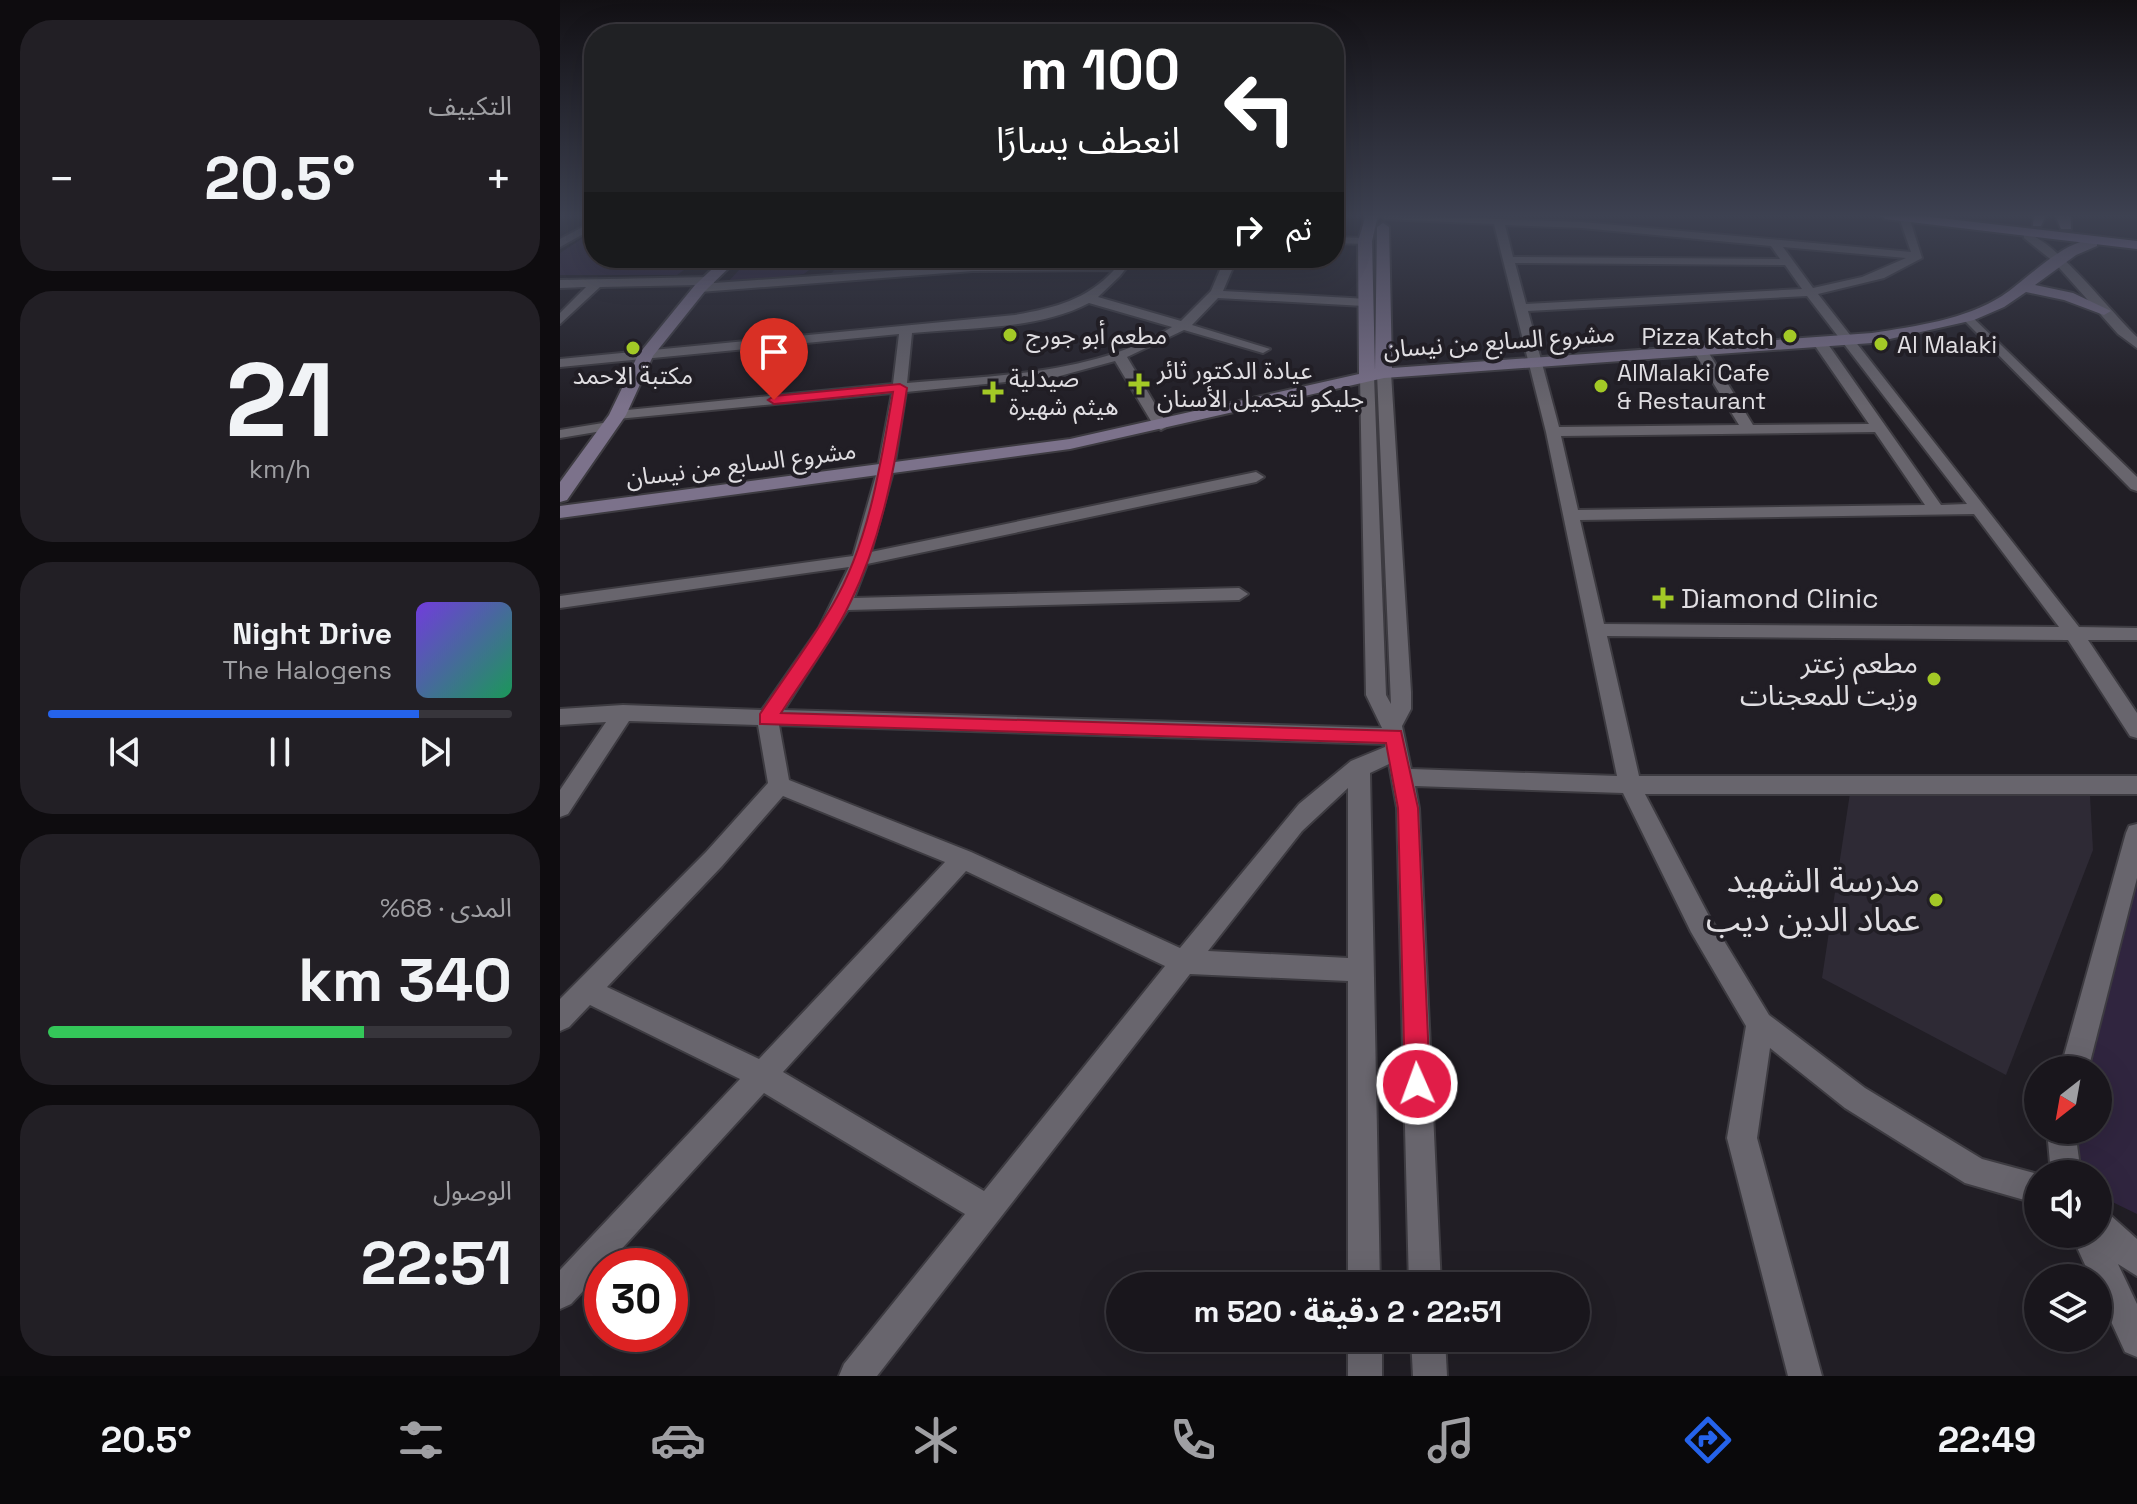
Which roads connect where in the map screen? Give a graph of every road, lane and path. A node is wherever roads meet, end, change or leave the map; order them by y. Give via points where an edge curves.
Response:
1 (711, 279) edge
2 (779, 279) edge
3 (1109, 279) edge
4 (1222, 279) edge
5 (1364, 279) edge
6 (1379, 279) edge
7 (1512, 279) edge
8 (1802, 279) edge
9 (1867, 279) edge
10 (2037, 279) edge
11 (2077, 279) edge
12 (597, 283) junction
13 (560, 284) edge
14 (705, 285) junction
15 (2026, 288) junction
16 (1810, 292) junction
17 (1215, 294) junction
18 (1090, 299) junction
19 (1364, 302) junction
20 (1520, 308) junction
21 (2104, 311) junction
22 (1968, 317) junction
23 (560, 320) edge
24 (1183, 325) junction
25 (906, 329) junction
26 (1846, 341) junction
27 (1820, 343) junction
28 (2137, 344) edge
29 (1263, 349) dead end
30 (1700, 350) junction
31 (646, 355) junction
32 (1119, 356) junction
33 (1534, 362) junction
34 (560, 363) edge
35 (1375, 374) junction
36 (900, 388) junction
37 (613, 420) junction
38 (1161, 426) junction
39 (1880, 428) junction
40 (1553, 432) junction
41 (1750, 432) junction
42 (560, 434) edge
43 (887, 469) junction
44 (1256, 477) dead end
45 (2137, 486) edge
46 (560, 496) edge
47 (1936, 509) junction
48 (1979, 509) junction
49 (560, 512) edge
50 (1571, 515) junction
51 (860, 560) junction
52 (1239, 594) dead end
53 (560, 602) edge
54 (841, 604) junction
55 (1597, 630) junction
56 (2074, 634) junction
57 (2137, 634) edge
58 (623, 713) junction
59 (560, 717) edge
60 (767, 719) junction
61 (2137, 730) edge
62 (1394, 738) junction
63 (1359, 767) junction
64 (1404, 777) junction
65 (779, 785) junction
66 (1630, 785) junction
67 (2137, 785) edge
68 (560, 808) edge
69 (2137, 833) edge
70 (963, 859) junction
71 (1183, 962) junction
72 (1361, 970) junction
73 (588, 991) junction
74 (560, 1018) edge
75 (1760, 1024) junction
76 (2078, 1056) edge
77 (763, 1076) junction
78 (2024, 1185) edge
79 (986, 1210) junction
80 (2112, 1238) edge
81 (2094, 1248) edge
82 (2137, 1260) edge
83 (1364, 1272) edge
84 (1424, 1272) edge
85 (560, 1293) edge
86 (2137, 1340) edge
87 (1365, 1352) edge
88 (1429, 1352) edge
89 (856, 1376) edge
90 (1365, 1376) edge
91 (1430, 1376) edge
92 (1805, 1376) edge

1 - 14 main road
2 - 14 street
3 - 18 street
4 - 17 street
5 - 19 main road
6 - 35 main road
7 - 20 street
8 - 16 street
9 - 16 street
10 - 15 main road, مشروع السابع من نيسان
11 - 21 street
12 - 13 street
12 - 14 street
12 - 23 street
14 - 31 main road
15 - 21 main road via 2068,296
15 - 22 main road, مشروع السابع من نيسان
16 - 20 street
16 - 26 street
17 - 19 street
17 - 24 street
18 - 24 street
18 - 25 street via 1065,310
19 - 35 main road
20 - 33 street
21 - 28 street
22 - 26 main road, مشروع السابع من نيسان
22 - 45 street
24 - 29 street
24 - 32 street
25 - 31 street
25 - 36 street
26 - 27 main road, مشروع السابع من نيسان
26 - 48 street
27 - 30 main road, مشروع السابع من نيسان
27 - 39 street
30 - 33 main road, مشروع السابع من نيسان
30 - 41 street
31 - 34 street
31 - 37 main road
32 - 36 street via 1056,373
32 - 38 street
33 - 35 main road, مشروع السابع من نيسان
33 - 40 street
35 - 38 main road, مشروع السابع من نيسان
35 - 62 street via 1401,692
35 - 62 street via 1376,695
36 - 37 street
36 - 43 street
37 - 42 street
37 - 46 main road
38 - 43 main road, مشروع السابع من نيسان
39 - 41 street
39 - 47 street
40 - 41 street
40 - 50 street
43 - 49 main road, مشروع السابع من نيسان
43 - 51 street
44 - 51 street
47 - 48 street
47 - 50 street
48 - 56 street
50 - 55 street
51 - 53 street
51 - 54 street
52 - 54 street
54 - 60 street
55 - 56 street
55 - 66 street
56 - 57 street
56 - 61 street
58 - 59 street
58 - 60 street
58 - 68 street
60 - 62 street
60 - 65 street
62 - 63 street
62 - 64 street
63 - 71 street via 1316,799
63 - 72 street
64 - 66 street
64 - 84 street
65 - 70 street
65 - 73 street
66 - 67 street
66 - 75 street via 1700,924
69 - 76 street
70 - 71 street
70 - 77 street
71 - 72 street
71 - 79 street
72 - 83 street
73 - 74 street
73 - 77 street
75 - 78 street via 1855,1098 1976,1172
75 - 92 street via 1742,1138
77 - 79 street
77 - 85 street
79 - 89 street
80 - 82 street
81 - 86 street
87 - 90 street
88 - 91 street

